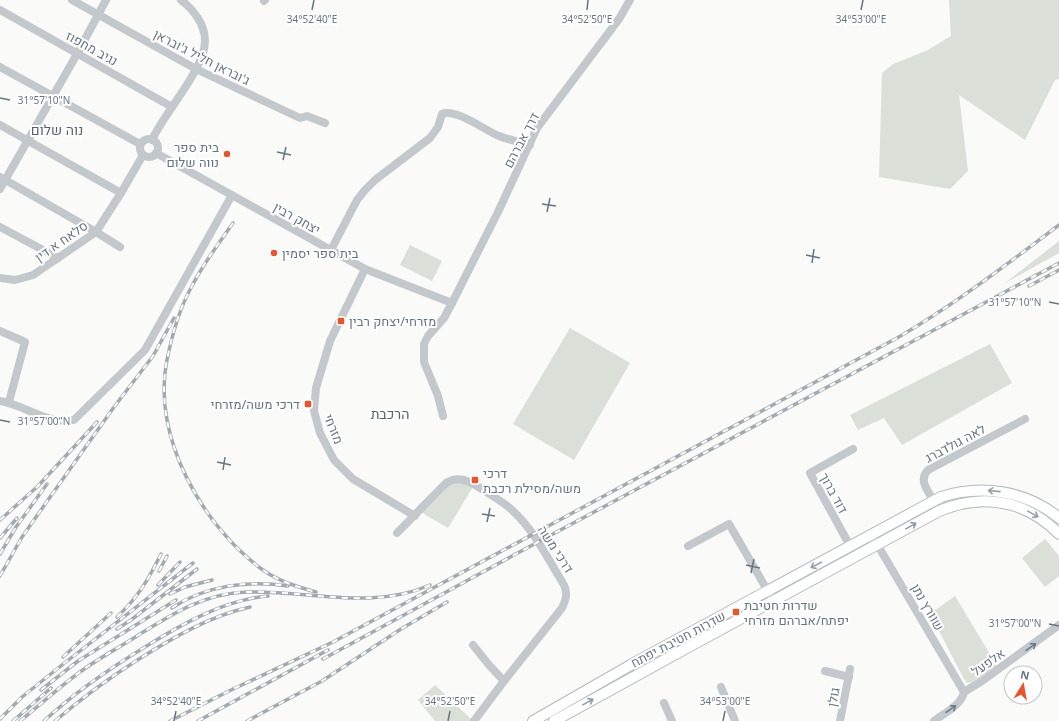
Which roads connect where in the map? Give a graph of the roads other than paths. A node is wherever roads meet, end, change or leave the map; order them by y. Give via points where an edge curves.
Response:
1 (72, 0) edge
2 (106, 0) edge
3 (181, 0) edge
4 (630, 0) edge
5 (192, 4) edge
6 (0, 10) edge
7 (98, 15) junction
8 (77, 54) junction
9 (0, 66) edge
10 (196, 69) junction
11 (53, 96) junction
12 (172, 107) junction
13 (325, 123) dead end
14 (0, 125) edge
15 (28, 140) junction
16 (152, 140) junction
17 (140, 144) junction
18 (530, 145) junction
19 (156, 153) junction
20 (143, 155) junction
21 (3, 179) edge
22 (0, 189) edge
23 (121, 193) junction
24 (232, 195) junction
25 (0, 227) edge
26 (96, 232) junction
27 (120, 247) dead end
28 (331, 250) junction
29 (58, 258) junction
30 (365, 269) junction
31 (0, 278) edge
32 (452, 303) junction
33 (0, 331) edge
34 (0, 401) edge
35 (9, 402) junction
36 (442, 416) dead end
37 (1024, 419) dead end
38 (853, 449) dead end
39 (934, 501) junction
40 (415, 516) junction
41 (1059, 518) edge
42 (397, 533) dead end
43 (1059, 534) edge
44 (867, 537) junction
45 (877, 544) junction
46 (688, 546) dead end
47 (850, 546) junction
48 (767, 592) junction
49 (777, 599) junction
50 (1059, 625) edge
51 (473, 646) dead end
52 (824, 671) dead end
53 (504, 681) junction
54 (721, 687) dead end
55 (964, 692) junction
56 (664, 703) dead end
57 (550, 719) edge
58 (474, 721) edge
59 (533, 721) edge
60 (672, 721) edge
61 (735, 721) edge
62 (840, 721) edge
63 (934, 721) edge

1 - 7 street, ג'ובראן חליל ג'ובראן
2 - 7 street
3 - 5 street
4 - 18 street, דרך אברהם via 619,19 537,128
5 - 10 street via 205,41
6 - 8 street, נגיב מחפוז
7 - 8 street
7 - 10 street, ג'ובראן חליל ג'ובראן
8 - 11 street
8 - 12 street, נגיב מחפוז
9 - 11 street
10 - 12 street
10 - 13 street, ג'ובראן חליל ג'ובראן via 300,118 307,116
11 - 15 street
11 - 17 street
12 - 16 street
14 - 15 street
15 - 21 street
15 - 23 street
16 - 17 street via 145,140
16 - 19 street via 157,145
17 - 20 street
18 - 28 street via 499,136 465,118 446,112 442,114 438,127 430,138 365,190 357,200
18 - 32 street, דרך אברהם
19 - 20 street via 150,157
19 - 24 street, יצחק רבין
20 - 23 street, סלאח א דין
21 - 22 street
21 - 26 street
23 - 26 street, סלאח א דין
24 - 28 street, יצחק רבין
24 - 35 street via 145,350 74,420 55,420
25 - 29 street
26 - 27 street
26 - 29 street, סלאח א דין
28 - 30 street, יצחק רבין
29 - 31 street, סלאח א דין via 32,275 15,280
30 - 32 street, יצחק רבין
30 - 40 street, מזרחי via 330,341 316,388 314,411 320,433 334,460 353,479
32 - 36 street, דרך אברהם via 424,344 424,362 438,396
33 - 35 street via 25,342
34 - 35 street
37 - 39 street, לאה גולדברג via 928,470 923,480
38 - 47 street, דוד ברוך via 810,473
41 -> 39 main road, שדרות חטיבת יפתח via 1033,501 986,490 950,494
39 - 44 main road, שדרות חטיבת יפתח
40 - 42 street, דרכי משה
40 - 53 street, דרכי משה via 446,483 455,479 465,480 495,497 516,514 532,534 564,585 567,596 562,608
45 -> 43 main road, שדרות חטיבת יפתח via 950,506 976,501 1003,503 1029,512
44 - 45 street, שוורץ נתן
44 - 47 main road, שדרות חטיבת יפתח
45 - 49 main road, שדרות חטיבת יפתח
45 - 55 street, שוורץ נתן
46 - 48 street via 729,524
47 -> 48 main road, שדרות חטיבת יפתח
48 - 49 street
48 - 57 main road, שדרות חטיבת יפתח via 636,662
57 -> 49 main road, שדרות חטיבת יפתח
55 -> 50 street, אלפעל
51 - 53 street
52 - 62 street, גולן via 850,673
53 - 58 street, דרכי משה
54 - 61 street
63 -> 55 street, אלפעל via 957,704
56 - 60 street
57 - 59 main road, שדרות חטיבת יפתח

